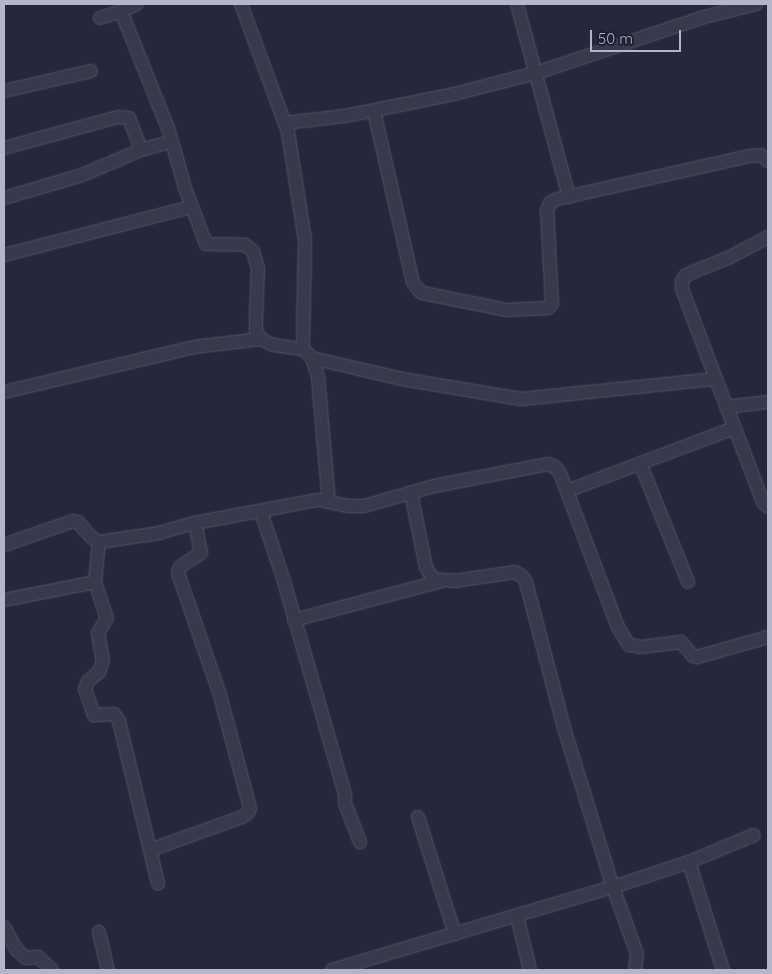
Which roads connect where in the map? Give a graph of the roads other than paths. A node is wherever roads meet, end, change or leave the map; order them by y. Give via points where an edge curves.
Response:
1 (137, 4) edge
2 (240, 4) edge
3 (517, 4) edge
4 (756, 4) edge
5 (120, 11) junction
6 (100, 18) dead end
7 (91, 71) dead end
8 (536, 73) junction
9 (4, 91) edge
10 (374, 110) junction
11 (285, 123) junction
12 (172, 140) junction
13 (4, 148) edge
14 (141, 150) junction
15 (768, 161) edge
16 (569, 197) junction
17 (4, 198) edge
18 (192, 207) junction
19 (768, 237) edge
20 (4, 254) edge
21 (261, 339) junction
22 (308, 353) junction
23 (716, 380) junction
24 (4, 392) edge
25 (768, 402) edge
26 (726, 407) junction
27 (734, 428) junction
28 (640, 464) junction
29 (567, 491) junction
30 (411, 493) junction
31 (329, 502) junction
32 (768, 507) edge
33 (261, 512) junction
34 (195, 523) junction
35 (99, 542) junction
36 (4, 545) edge
37 (444, 581) junction
38 (95, 582) junction
39 (688, 582) dead end
40 (4, 600) edge
41 (294, 620) junction
42 (768, 637) edge
43 (418, 817) dead end
44 (754, 835) dead end
45 (360, 842) dead end
46 (150, 850) junction
47 (689, 862) junction
48 (158, 883) dead end
49 (613, 887) junction
50 (517, 916) junction
51 (4, 929) edge
52 (99, 932) dead end
53 (456, 934) junction
54 (52, 970) edge
55 (108, 970) edge
56 (332, 970) edge
57 (530, 970) edge
58 (635, 970) edge
59 (723, 970) edge

1 - 5 street
2 - 11 street
3 - 8 street
4 - 8 street via 704,17
5 - 6 street
5 - 12 street
7 - 9 street
8 - 10 street
8 - 16 street
10 - 11 street
10 - 16 street via 413,282 422,292 507,310 548,308 553,300 546,210 550,203
11 - 22 street via 305,240
12 - 14 street
12 - 18 street
13 - 14 street via 118,117 129,118
14 - 17 street via 82,175
15 - 16 street via 762,155 750,156
18 - 20 street
18 - 21 street via 206,244 245,245 253,251 258,268 256,331
19 - 23 street via 685,276 682,281 685,298
21 - 22 street
21 - 24 street via 194,347
22 - 23 street via 402,379 521,399
22 - 31 street via 318,378
23 - 26 street
25 - 26 street
26 - 27 street
27 - 28 street
27 - 32 street via 763,502
28 - 29 street
28 - 39 street
29 - 30 street via 560,473 548,464
29 - 42 street via 618,627 629,645 682,642 697,657
30 - 31 street via 364,506
30 - 37 street via 426,567 433,579
31 - 33 street via 311,501
33 - 34 street
33 - 41 street
34 - 35 street via 150,535
34 - 46 street via 201,553 180,567 178,573 220,695 250,808 242,818
35 - 36 street via 82,525 73,521
35 - 38 street
37 - 41 street
37 - 49 street via 515,572 526,582 564,728
38 - 40 street
38 - 46 street via 107,618 98,633 104,660 85,689 94,715 114,714 118,721
41 - 45 street
43 - 53 street
44 - 47 street
46 - 48 street
47 - 49 street
47 - 59 street
49 - 50 street
49 - 58 street via 637,954
50 - 53 street
50 - 57 street
51 - 54 street via 26,958 38,958
52 - 55 street
53 - 56 street

